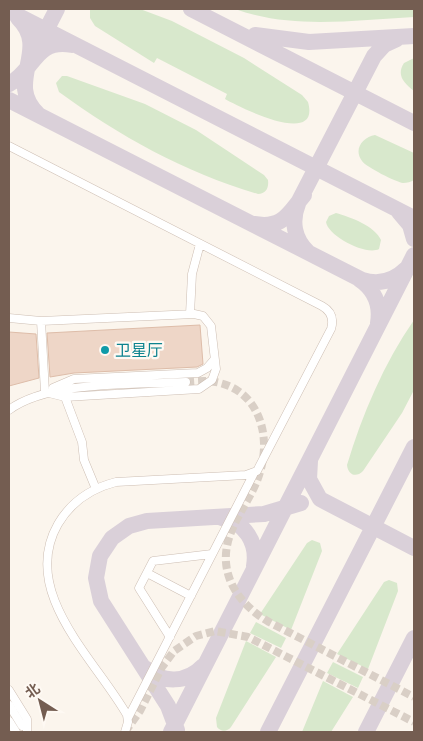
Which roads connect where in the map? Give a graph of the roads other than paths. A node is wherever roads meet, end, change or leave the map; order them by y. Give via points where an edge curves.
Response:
1 (9, 146) edge
2 (200, 244) junction
3 (190, 314) junction
4 (9, 318) edge
5 (42, 321) junction
6 (214, 360) junction
7 (186, 382) tunnel mouth
8 (45, 392) junction
9 (65, 397) junction
10 (9, 410) edge
11 (254, 473) junction
12 (96, 489) junction
13 (212, 554) junction
14 (147, 573) junction
15 (191, 596) junction
16 (170, 637) junction
17 (9, 690) edge
18 (9, 705) edge
19 (128, 718) junction
20 (9, 721) edge
21 (24, 729) edge
22 (16, 732) edge
23 (125, 732) edge

1 - 2 lane
2 - 3 lane via 192,274
2 - 11 lane via 322,306 332,318 331,329 261,466
3 - 5 lane
3 - 6 lane via 203,316 211,326
4 - 5 lane
5 - 8 lane
6 - 8 lane via 198,373 74,378
6 - 9 lane via 216,369 212,380 199,389
7 - 8 lane via 64,388
8 - 9 lane
8 - 10 lane
9 - 12 lane
11 - 12 lane via 116,482
11 - 13 lane
12 - 19 lane via 71,507 56,529 48,552 47,577 58,609
13 - 14 lane via 153,561
13 - 15 lane
14 - 15 lane
14 - 16 lane via 140,588
15 - 16 lane
16 - 19 lane
17 - 21 lane via 27,719
18 - 21 lane
19 - 23 lane
20 - 22 lane

